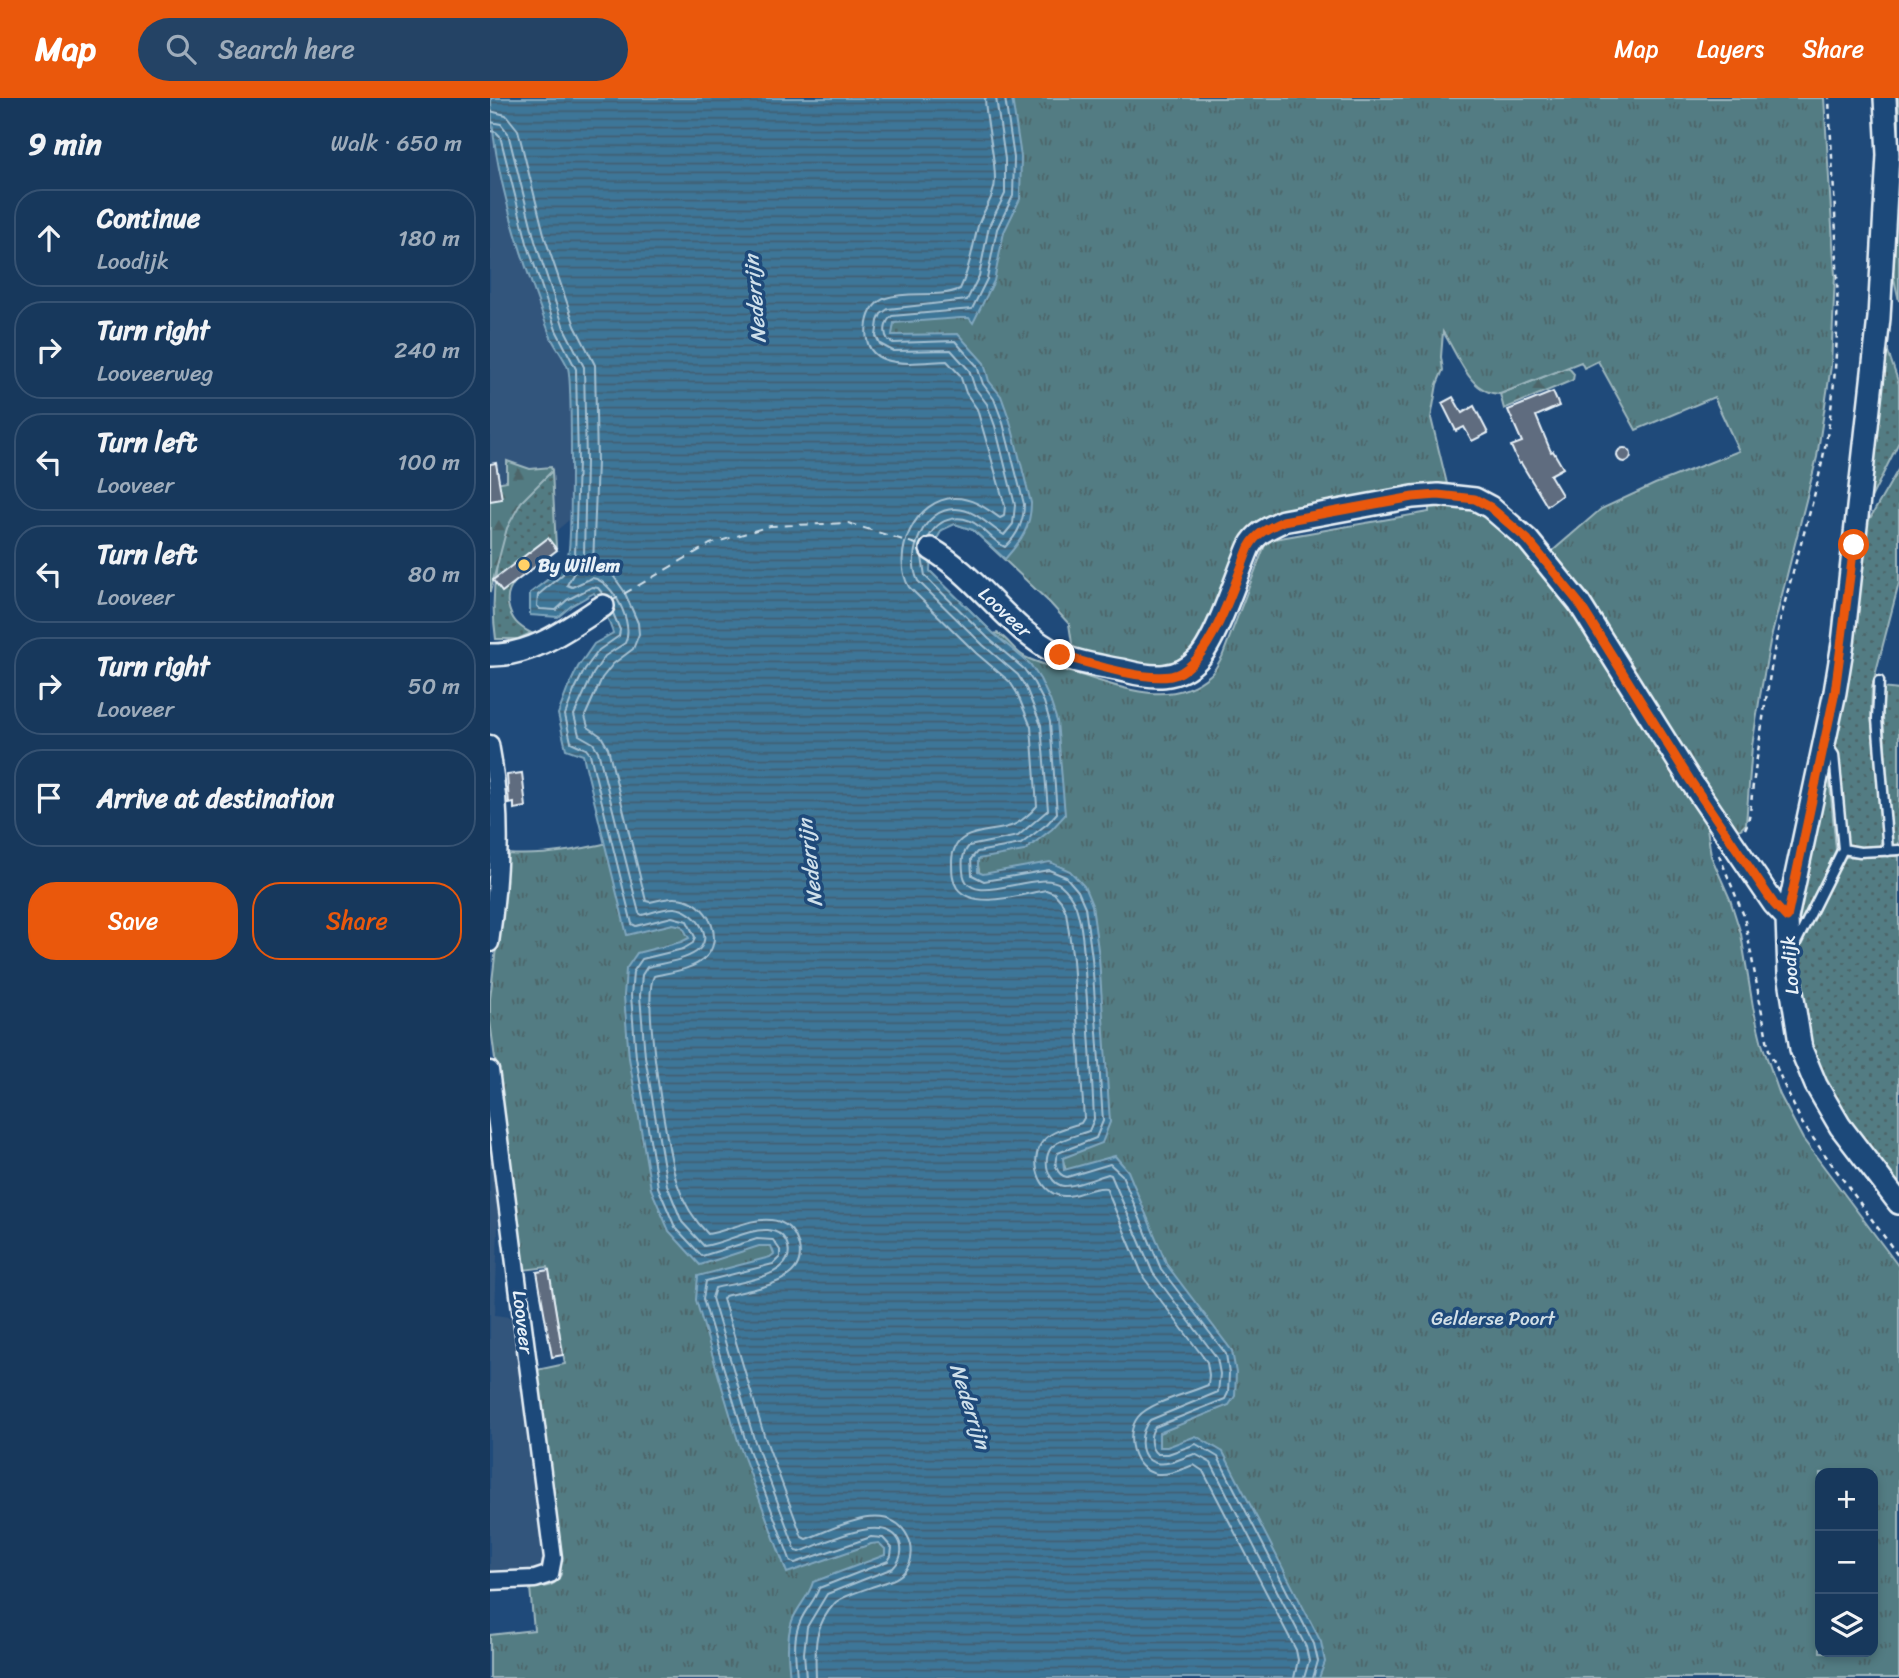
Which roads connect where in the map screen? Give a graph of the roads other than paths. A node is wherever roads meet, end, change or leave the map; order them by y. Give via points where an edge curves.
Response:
1 (1885, 98) edge
2 (931, 549) dead end
3 (603, 606) dead end
4 (490, 655) edge
5 (1879, 681) dead end
6 (1824, 741) junction
7 (490, 744) edge
8 (1843, 849) junction
9 (1899, 850) edge
10 (1888, 851) junction
11 (1787, 918) junction
12 (490, 943) edge
13 (1788, 959) junction
14 (490, 1070) edge
15 (1899, 1203) edge
16 (490, 1581) edge

1 - 6 street, Loodijk via 1888,155 1877,331 1844,631
2 - 11 street, Looveer via 950,560 1018,627 1060,655 1141,676 1173,676 1192,665 1207,647 1249,547 1264,530 1283,521 1413,497 1475,499 1528,540 1579,603 1683,768
3 - 4 street via 521,652
5 - 10 lane via 1877,719
6 - 8 lane via 1834,754
6 - 11 street, Loodijk
7 - 12 street via 500,834
8 - 10 lane
8 - 13 lane
9 - 10 lane
11 - 13 street, Loodijk
13 - 15 street, Loodijk via 1801,1049 1816,1085 1840,1126
14 - 16 street, Looveer via 553,1558 550,1574

